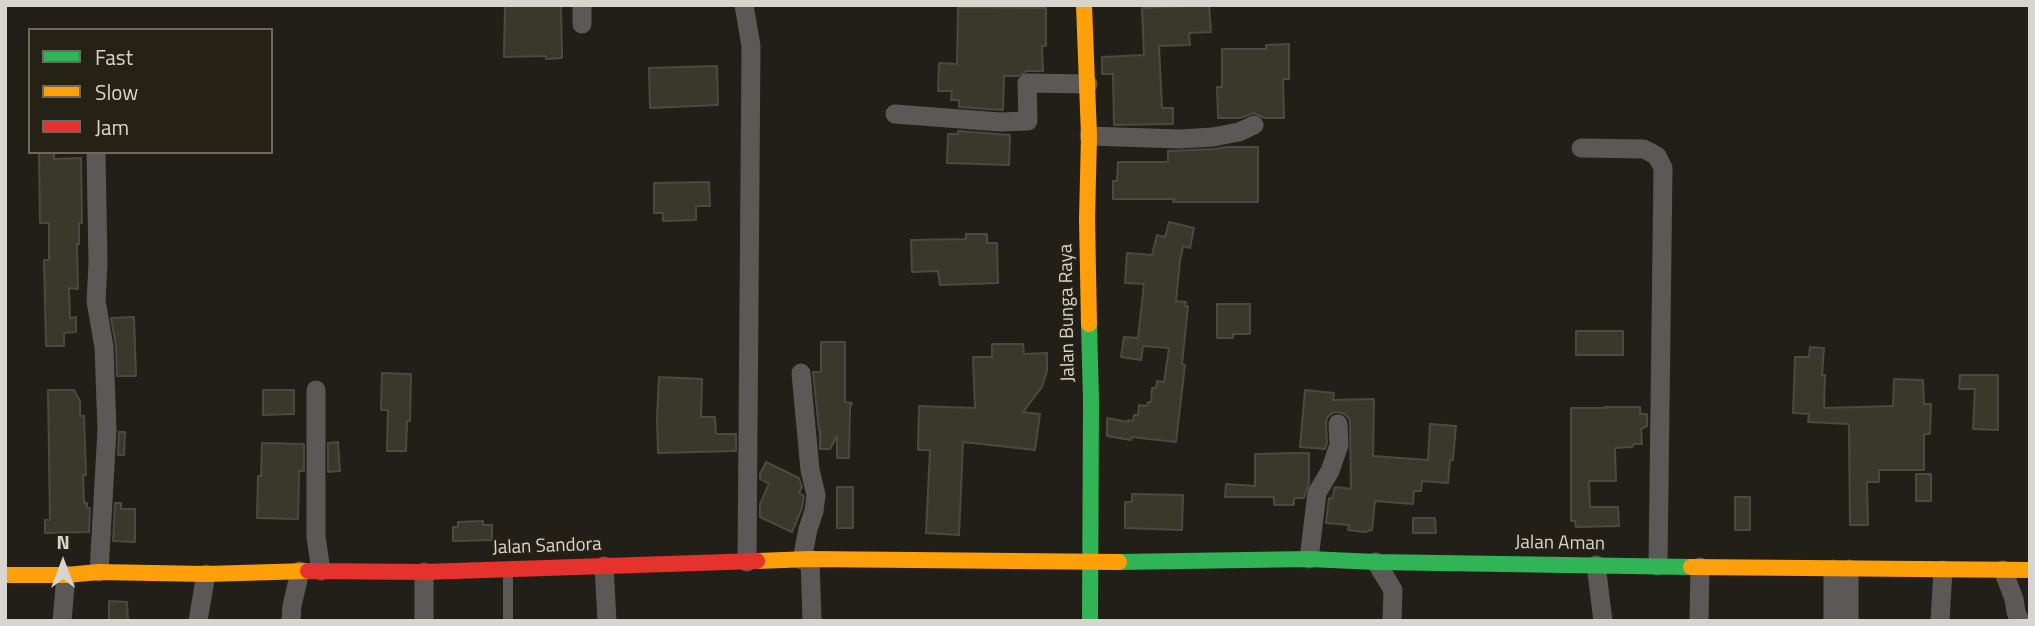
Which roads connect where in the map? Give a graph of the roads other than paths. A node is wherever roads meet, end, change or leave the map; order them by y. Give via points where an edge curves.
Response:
1 (744, 5) edge
2 (1084, 5) edge
3 (1088, 84) junction
4 (895, 114) dead end
5 (1254, 125) dead end
6 (1090, 136) junction
7 (1581, 149) dead end
8 (96, 154) edge
9 (801, 373) dead end
10 (316, 390) dead end
11 (1338, 424) dead end
12 (1309, 559) junction
13 (806, 560) junction
14 (747, 562) junction
15 (1090, 562) junction
16 (1376, 562) junction
17 (1597, 565) junction
18 (604, 566) junction
19 (1658, 566) junction
20 (1700, 567) junction
21 (509, 569) junction
22 (1841, 569) junction
23 (300, 570) junction
24 (321, 570) junction
25 (1943, 570) junction
26 (2003, 570) junction
27 (2030, 570) edge
28 (99, 572) junction
29 (424, 572) junction
30 (206, 574) junction
31 (5, 575) edge
32 (66, 575) junction
33 (62, 621) edge
34 (198, 621) edge
35 (290, 621) edge
36 (424, 621) edge
37 (508, 621) edge
38 (607, 621) edge
39 (812, 621) edge
40 (1090, 621) edge
41 (1392, 621) edge
42 (1603, 621) edge
43 (1699, 621) edge
44 (1833, 621) edge
45 (1849, 621) edge
46 (1940, 621) edge
47 (2020, 621) edge

1 - 14 street via 751,46
2 - 3 street, Jalan Bunga Raya
3 - 4 street via 1027,83 1028,121
3 - 6 street, Jalan Bunga Raya
5 - 6 street via 1213,137
6 - 15 street, Jalan Bunga Raya
7 - 19 street via 1644,149 1657,156 1663,168
8 - 28 street via 96,301 104,347 107,430
9 - 13 street via 816,495
10 - 24 street via 316,537
11 - 12 street via 1339,445 1317,493
12 - 15 street, Jalan Aman
12 - 16 street, Jalan Aman
13 - 14 street, Jalan Sandora
13 - 15 street, Jalan Sandora
13 - 39 street
14 - 18 street, Jalan Sandora
15 - 40 street, Jalan Bunga Raya
16 - 17 street, Jalan Aman
16 - 41 street via 1393,590
17 - 19 street, Jalan Aman
17 - 42 street
18 - 21 street, Jalan Sandora
18 - 38 street
19 - 20 street, Jalan Aman
20 - 22 street, Jalan Aman
20 - 43 street
21 - 29 street, Jalan Sandora
21 - 37 lane
22 - 25 street, Jalan Aman
22 - 44 street
22 - 45 street
23 - 24 street, Jalan Sandora
23 - 30 street, Jalan Sandora
23 - 35 street
24 - 29 street, Jalan Sandora
25 - 26 street, Jalan Aman
25 - 46 street
26 - 27 street, Jalan Aman
26 - 47 street
28 - 30 street, Jalan Sandora
28 - 32 street, Jalan Sandora
29 - 36 street
30 - 34 street
31 - 32 street, Jalan Sandora
32 - 33 street

